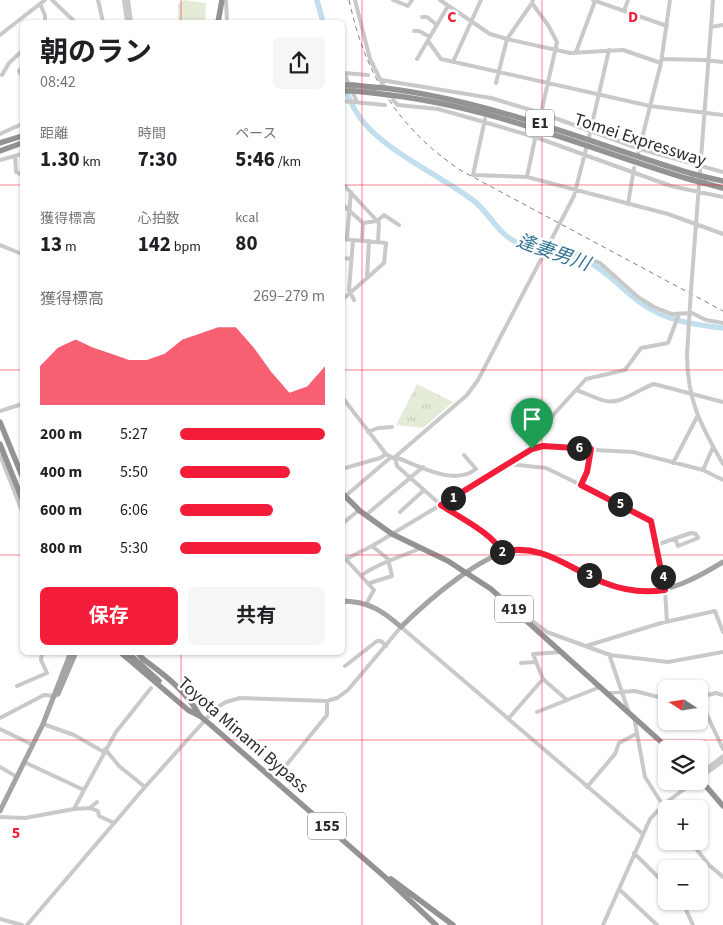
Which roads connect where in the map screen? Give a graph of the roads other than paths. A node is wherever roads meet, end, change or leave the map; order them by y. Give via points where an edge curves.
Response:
1 (45, 0) edge
2 (52, 0) edge
3 (98, 0) edge
4 (126, 0) edge
5 (224, 0) edge
6 (357, 0) edge
7 (393, 0) edge
8 (412, 0) edge
9 (440, 0) edge
10 (481, 0) edge
11 (594, 0) edge
12 (628, 0) edge
13 (670, 0) edge
14 (713, 0) edge
15 (533, 2) edge
16 (40, 4) junction
17 (448, 6) junction
18 (624, 11) junction
19 (422, 17) dead end
20 (45, 20) edge
21 (73, 20) edge
22 (103, 20) edge
23 (129, 20) edge
24 (219, 20) edge
25 (227, 20) edge
26 (471, 20) junction
27 (437, 24) junction
28 (723, 25) edge
29 (667, 26) junction
30 (711, 27) junction
31 (414, 31) dead end
32 (0, 34) edge
33 (429, 39) junction
34 (507, 39) junction
35 (609, 50) junction
36 (555, 51) junction
37 (576, 52) junction
38 (20, 53) edge
39 (417, 59) dead end
40 (709, 60) junction
41 (661, 61) junction
42 (453, 62) junction
43 (723, 62) edge
44 (498, 72) junction
45 (345, 73) edge
46 (2, 75) dead end
47 (345, 75) edge
48 (368, 75) dead end
49 (381, 80) junction
50 (496, 83) dead end
51 (549, 84) junction
52 (345, 86) edge
53 (384, 86) junction
54 (354, 88) junction
55 (345, 90) edge
56 (599, 96) junction
57 (391, 98) junction
58 (345, 101) edge
59 (356, 102) junction
60 (385, 105) dead end
61 (650, 106) junction
62 (705, 112) junction
63 (541, 113) junction
64 (723, 115) edge
65 (540, 118) dead end
66 (485, 120) junction
67 (20, 125) edge
68 (590, 131) junction
69 (0, 134) edge
70 (536, 136) junction
71 (589, 136) dead end
72 (20, 137) edge
73 (0, 143) edge
74 (20, 144) edge
75 (640, 149) junction
76 (0, 151) edge
77 (585, 152) junction
78 (638, 154) dead end
79 (20, 155) edge
80 (15, 156) junction
81 (0, 160) edge
82 (701, 166) junction
83 (634, 170) junction
84 (723, 172) edge
85 (20, 174) edge
86 (527, 177) junction
87 (692, 177) junction
88 (705, 180) junction
89 (723, 181) edge
90 (345, 186) edge
91 (723, 188) edge
92 (576, 189) junction
93 (699, 191) junction
94 (351, 192) junction
95 (723, 197) edge
96 (628, 204) junction
97 (345, 207) edge
98 (349, 211) junction
99 (377, 221) junction
100 (364, 223) junction
101 (697, 224) junction
102 (399, 225) dead end
103 (345, 233) edge
104 (723, 234) edge
105 (345, 239) edge
106 (353, 240) junction
107 (362, 241) junction
108 (369, 242) junction
109 (378, 242) junction
110 (386, 243) junction
111 (548, 243) junction
112 (393, 244) dead end
113 (0, 245) edge
114 (20, 253) edge
115 (345, 258) edge
116 (352, 259) junction
117 (367, 278) junction
118 (349, 294) junction
119 (345, 297) edge
120 (354, 300) dead end
121 (679, 316) junction
122 (723, 323) edge
123 (576, 390) junction
124 (690, 393) junction
125 (345, 401) edge
126 (723, 402) edge
127 (20, 405) edge
128 (0, 412) edge
129 (697, 417) junction
130 (0, 422) edge
131 (392, 427) dead end
132 (368, 432) junction
133 (0, 444) edge
134 (713, 446) junction
135 (532, 449) junction
136 (591, 449) junction
137 (386, 454) junction
138 (0, 455) edge
139 (464, 456) dead end
140 (393, 458) junction
141 (673, 463) junction
142 (508, 464) junction
143 (723, 464) edge
144 (423, 466) junction
145 (345, 467) edge
146 (702, 470) junction
147 (20, 471) edge
148 (410, 478) junction
149 (723, 480) edge
150 (581, 485) junction
151 (424, 490) junction
152 (20, 494) edge
153 (345, 494) edge
154 (345, 498) edge
155 (441, 505) junction
156 (20, 506) edge
157 (359, 510) junction
158 (400, 512) dead end
159 (365, 516) junction
160 (345, 522) edge
161 (392, 534) junction
162 (675, 538) junction
163 (656, 545) junction
164 (372, 546) junction
165 (421, 548) junction
166 (501, 552) junction
167 (345, 557) edge
168 (345, 560) edge
169 (389, 561) junction
170 (723, 562) edge
171 (468, 572) junction
172 (362, 575) junction
173 (370, 583) junction
174 (665, 590) junction
175 (345, 601) edge
176 (506, 601) junction
177 (366, 604) junction
178 (667, 622) junction
179 (401, 627) junction
180 (723, 632) edge
181 (386, 646) junction
182 (586, 646) junction
183 (561, 652) junction
184 (723, 652) edge
185 (610, 654) junction
186 (42, 655) edge
187 (71, 655) edge
188 (75, 655) edge
189 (124, 655) edge
190 (130, 655) edge
191 (140, 655) edge
192 (535, 662) junction
193 (521, 663) dead end
194 (345, 666) dead end
195 (543, 678) junction
196 (16, 686) dead end
197 (600, 687) junction
198 (151, 688) dead end
199 (622, 691) junction
200 (607, 693) junction
201 (708, 695) edge
202 (723, 695) edge
203 (56, 696) junction
204 (658, 697) edge
205 (567, 700) junction
206 (327, 701) junction
207 (537, 712) dead end
208 (632, 715) junction
209 (708, 715) edge
210 (200, 716) junction
211 (0, 718) edge
212 (508, 719) junction
213 (43, 724) junction
214 (0, 729) edge
215 (636, 734) junction
216 (659, 740) edge
217 (33, 745) junction
218 (723, 749) edge
219 (104, 751) junction
220 (723, 756) edge
221 (723, 761) edge
222 (24, 762) junction
223 (0, 767) edge
224 (708, 769) edge
225 (708, 772) edge
226 (279, 774) dead end
227 (17, 777) junction
228 (144, 787) junction
229 (587, 787) junction
230 (708, 788) edge
231 (84, 790) junction
232 (683, 790) edge
233 (660, 800) edge
234 (670, 800) edge
235 (97, 802) dead end
236 (723, 806) edge
237 (90, 808) junction
238 (74, 809) junction
239 (658, 810) edge
240 (0, 811) edge
241 (2, 817) edge
242 (114, 823) junction
243 (643, 834) junction
244 (697, 850) edge
245 (634, 853) junction
246 (658, 877) edge
247 (723, 877) edge
248 (386, 878) junction
249 (619, 889) junction
250 (686, 910) edge
251 (0, 919) edge
252 (5, 923) edge
253 (22, 925) edge
254 (27, 925) edge
255 (436, 925) edge
256 (453, 925) edge
257 (603, 925) edge
258 (657, 925) edge
259 (693, 925) edge

1 - 16 street
2 - 21 street
3 - 22 street
4 - 23 street
5 - 24 highway
5 - 25 street
6 - 49 street via 367,48
7 - 8 street via 408,6
9 - 17 street
10 - 26 street
11 - 18 street
11 - 37 street
12 - 18 street
13 - 29 street
14 - 30 street
15 - 34 street
15 - 36 street via 556,39
16 - 20 street
16 - 32 street
17 - 26 street
17 - 27 street
18 - 29 street
19 - 27 street
26 - 34 street via 490,34
26 - 42 street
27 - 33 street
28 - 30 street
29 - 41 street
30 - 40 street
31 - 33 street
33 - 39 street
33 - 42 street via 441,59
34 - 36 street
34 - 44 street
35 - 37 street
35 - 41 street via 624,50
35 - 56 street
36 - 37 street
36 - 51 street
38 - 46 street
40 - 41 street
40 - 43 street
40 - 62 street
41 - 61 street
42 - 44 street
44 - 50 street
44 - 51 street
45 - 48 street
47 - 59 street
49 - 53 street
49 - 63 street
51 - 56 street
51 - 63 street
52 - 54 highway, Tomei Expressway / E1, bridge
53 - 54 highway, Tomei Expressway / E1, bridge
53 - 87 highway, Tomei Expressway / E1 via 504,112
54 - 55 highway, Tomei Expressway / E1, bridge
54 - 57 highway, Tomei Expressway / E1, bridge
56 - 61 street
56 - 68 street
57 - 66 street via 398,105 438,108
57 - 87 highway, Tomei Expressway / E1 via 430,100 502,118
58 - 59 street
59 - 60 street
61 - 62 street
61 - 75 street
62 - 64 street
62 - 82 street
63 - 65 street
63 - 68 street
66 - 70 street
66 - 86 street via 473,175
67 - 69 street
68 - 71 street
68 - 75 street
70 - 77 street
70 - 86 street
72 - 73 highway
74 - 76 highway
75 - 78 street
75 - 82 street
77 - 83 street
77 - 92 street
79 - 80 street
80 - 81 street
80 - 85 street via 16,172
82 - 84 street
82 - 93 street
83 - 93 street via 671,186
83 - 96 street
86 - 92 street
87 - 88 highway, Tomei Expressway / E1, bridge
88 - 89 highway, Tomei Expressway / E1
88 - 91 highway, Tomei Expressway / E1
90 - 94 street
92 - 96 street
92 - 111 street
93 - 95 street
93 - 101 street
94 - 98 street
94 - 99 street
96 - 101 street
97 - 98 street
98 - 100 street
98 - 103 street
99 - 100 street
99 - 102 street via 384,215
99 - 109 street
100 - 107 street
101 - 104 street
101 - 124 street, bridge via 687,354
105 - 106 street
106 - 107 street
106 - 116 street
107 - 108 street
108 - 109 street
108 - 117 street
109 - 110 street
110 - 112 street
110 - 117 street via 384,263
111 - 121 street via 600,263 638,297
111 - 140 street via 472,389
113 - 114 street
115 - 116 street
116 - 118 street
117 - 118 street
118 - 119 street
118 - 120 street
121 - 122 street via 694,313 706,320
121 - 123 street via 668,343 641,348 625,370 586,379
123 - 124 street via 602,401 628,397 654,384
123 - 135 street via 554,414
124 - 126 street
124 - 129 street
125 - 132 street
127 - 128 street
129 - 134 street
129 - 141 street
130 - 147 highway
131 - 132 street
132 - 137 street
133 - 152 highway
134 - 143 street
134 - 146 street
135 - 136 street via 543,446
135 - 142 street
136 - 141 street via 633,452
136 - 150 street
137 - 140 street
137 - 145 street
138 - 156 street
139 - 144 street via 476,469 465,476 454,477
140 - 144 street
140 - 148 street
140 - 153 street
141 - 146 street
142 - 150 street via 544,467
142 - 155 street
144 - 148 street
146 - 149 street
148 - 151 street
148 - 159 street
150 - 163 street via 649,518
151 - 155 street
151 - 158 street
154 - 157 highway, 419
155 - 161 street
155 - 166 street via 498,545
157 - 159 highway, 419
157 - 160 street
159 - 161 highway, 419
161 - 164 street
161 - 165 highway, 419
162 - 162 street via 691,533 698,538 678,546
162 - 163 street
163 - 174 street
164 - 167 street
164 - 169 street
165 - 169 street
165 - 171 highway, 419
166 - 171 main road
166 - 174 main road via 535,550 619,587 647,592
168 - 172 street
169 - 172 street
169 - 173 street via 392,576
170 - 174 main road via 692,580
171 - 176 highway, 419
171 - 179 main road
172 - 173 street
173 - 177 street via 374,590
174 - 178 street
175 - 177 main road
176 - 182 street via 542,630
176 - 183 highway, 419
177 - 179 main road via 382,611
178 - 180 street via 716,611
178 - 182 street
179 - 181 street
179 - 212 street
181 - 194 street via 378,641
181 - 206 street via 348,690
182 - 185 street
183 - 192 street via 532,654
183 - 197 highway, 419
184 - 185 street via 668,662
185 - 199 street
186 - 196 street via 47,673
187 - 203 main road
188 - 203 main road
189 - 210 highway, 155 via 188,710
190 - 210 highway, Toyota Minami Bypass / 155
191 - 210 highway, 155, bridge via 194,704
192 - 193 street
192 - 195 street
195 - 205 street
195 - 212 street
197 - 200 highway, 419
197 - 205 street
198 - 219 street
199 - 200 street
199 - 204 street
199 - 208 street
200 - 208 highway, 419
201 - 202 street
203 - 211 street via 44,695
203 - 213 main road
205 - 207 street
206 - 226 street via 326,715
206 - 228 street via 240,698 226,702 216,708
208 - 215 street
208 - 216 highway, 419
209 - 218 street
210 - 248 highway, Toyota Minami Bypass / 155, bridge
212 - 229 street
213 - 217 main road
213 - 219 street
214 - 217 street
215 - 229 street via 619,743 615,754
215 - 233 street via 645,777
217 - 222 main road
219 - 228 street
219 - 231 street
220 - 224 street
221 - 225 street
222 - 227 main road
222 - 231 street
223 - 227 street
227 - 240 main road
228 - 242 street
229 - 243 street
230 - 236 highway
231 - 238 street
232 - 234 street
235 - 237 street
237 - 238 street
237 - 242 street
238 - 241 street via 25,818
239 - 243 street via 650,818
242 - 254 street
243 - 245 street
244 - 247 street
245 - 246 street
245 - 249 street
248 - 255 highway, Toyota Minami Bypass / 155
248 - 256 highway, Toyota Minami Bypass / 155
249 - 257 street
249 - 258 street
250 - 259 street
251 - 252 street
252 - 253 street

